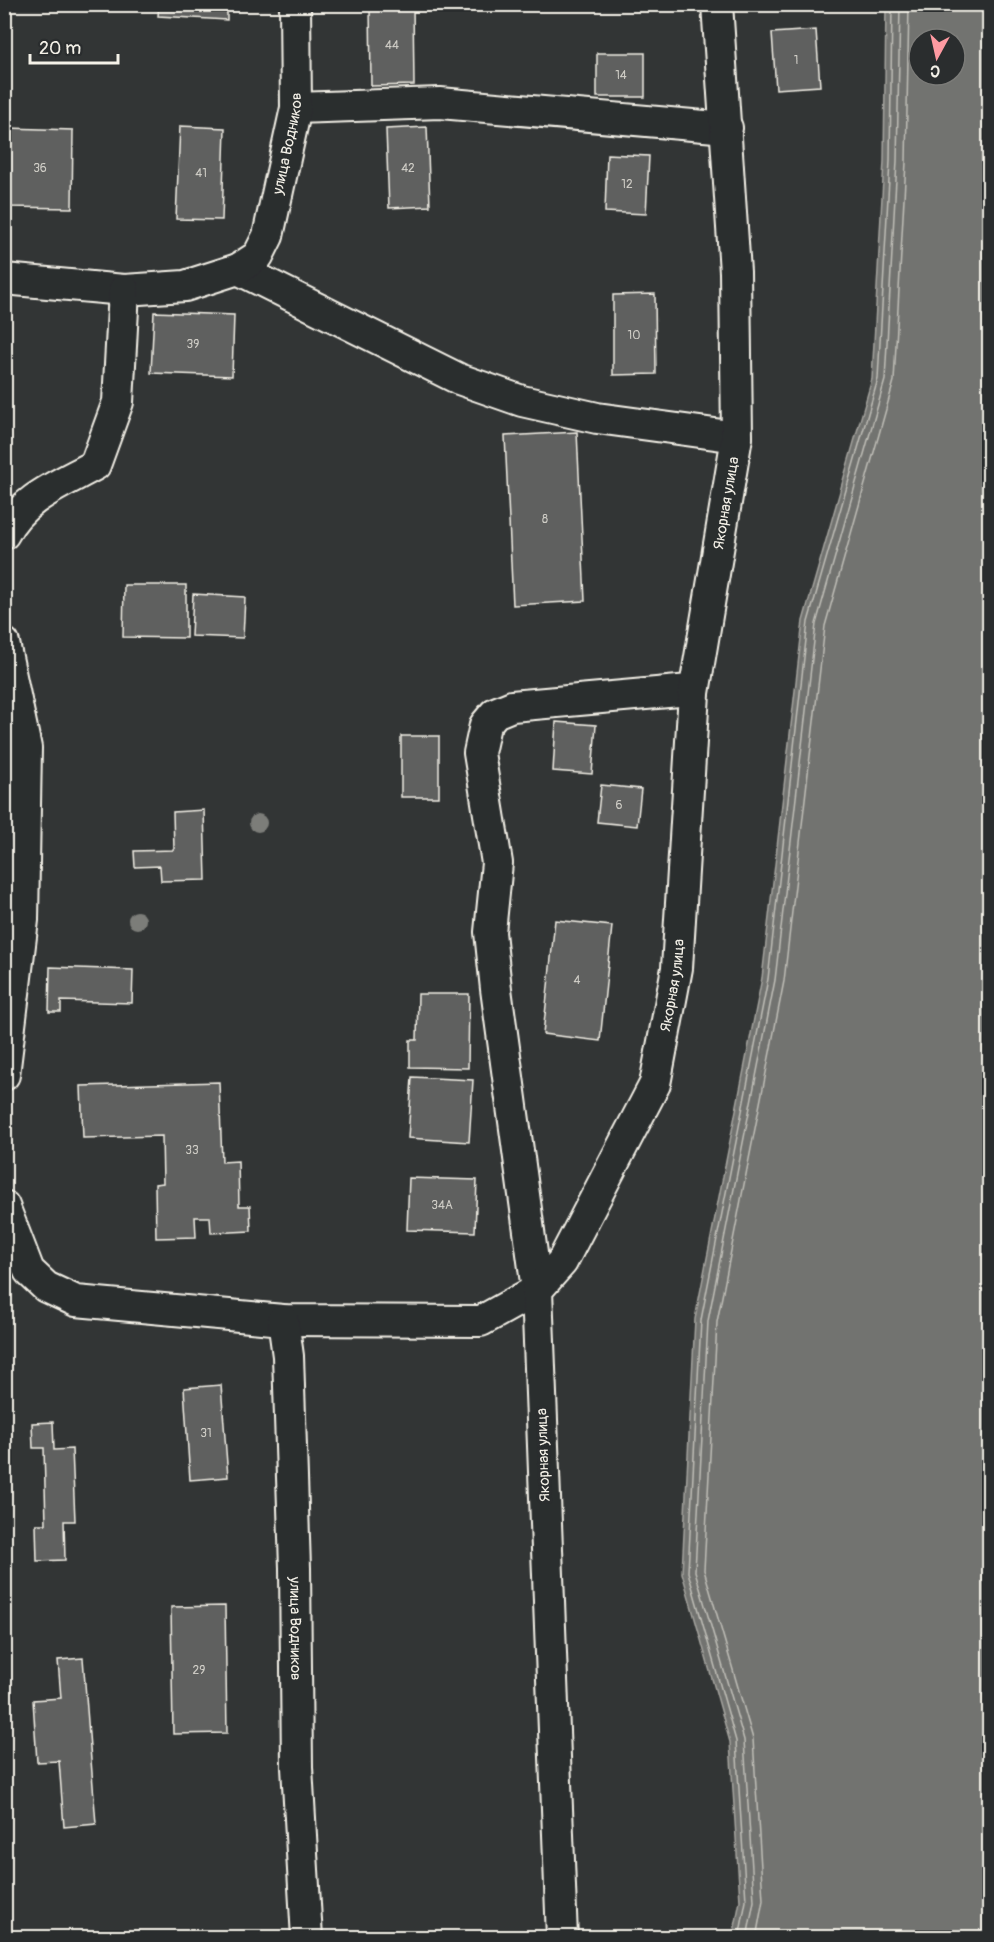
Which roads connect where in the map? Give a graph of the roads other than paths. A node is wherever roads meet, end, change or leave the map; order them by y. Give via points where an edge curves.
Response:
1 (295, 4) edge
2 (717, 4) edge
3 (296, 108) junction
4 (727, 128) junction
5 (238, 269) junction
6 (4, 279) edge
7 (124, 290) junction
8 (737, 437) junction
9 (4, 534) edge
10 (4, 643) edge
11 (693, 693) junction
12 (4, 1075) edge
13 (4, 1206) edge
14 (537, 1290) junction
15 (283, 1320) junction
16 (307, 1938) edge
17 (562, 1938) edge

1 - 3 street, улица Водников
2 - 4 street, Якорная улица
3 - 4 street via 440,103
3 - 5 street, улица Водников via 268,236 258,256
4 - 8 street, Якорная улица via 735,272
5 - 7 street via 185,286
5 - 8 street via 459,379 522,401 597,418
6 - 7 street
7 - 9 street via 118,402 95,465 34,499 13,517
8 - 11 street, Якорная улица
10 - 12 street via 26,748 23,920
11 - 14 street, Якорная улица via 677,968 655,1084 562,1262
11 - 14 street via 690,690 512,706 495,713 485,725 479,753 497,863 490,932
13 - 15 street via 29,1271 46,1287 76,1301
14 - 15 street via 481,1321
14 - 17 street, Якорная улица
15 - 16 street, улица Водников via 288,1356 297,1767

